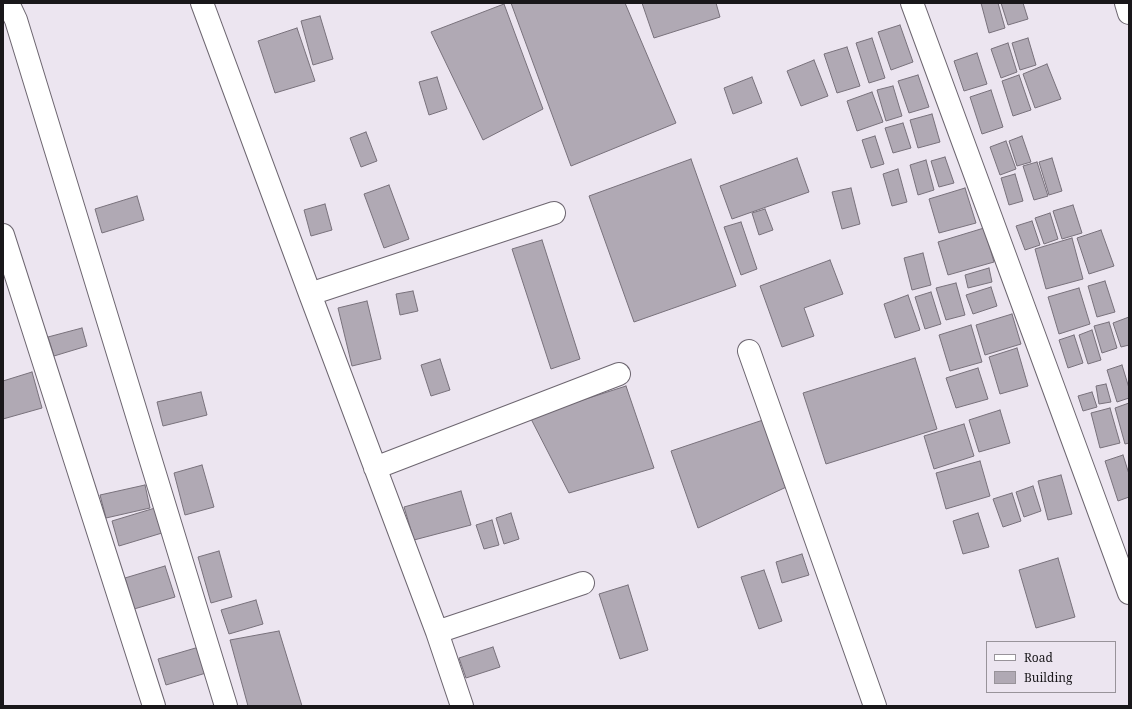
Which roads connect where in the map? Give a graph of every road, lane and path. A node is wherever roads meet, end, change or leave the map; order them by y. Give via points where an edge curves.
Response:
1 (8, 3) edge
2 (202, 3) edge
3 (912, 3) edge
4 (1126, 3) edge
5 (1129, 13) edge
6 (554, 213) dead end
7 (3, 235) edge
8 (310, 294) junction
9 (748, 351) dead end
10 (619, 374) dead end
11 (375, 468) junction
12 (583, 583) dead end
13 (1129, 593) edge
14 (437, 632) junction
15 (154, 706) edge
16 (226, 706) edge
17 (462, 706) edge
18 (875, 706) edge

1 - 16 street via 16,20
2 - 8 street
3 - 13 street
4 - 5 street
6 - 8 street
7 - 15 street
8 - 11 street
9 - 18 street
10 - 11 street
11 - 14 street
12 - 14 street
14 - 17 street

